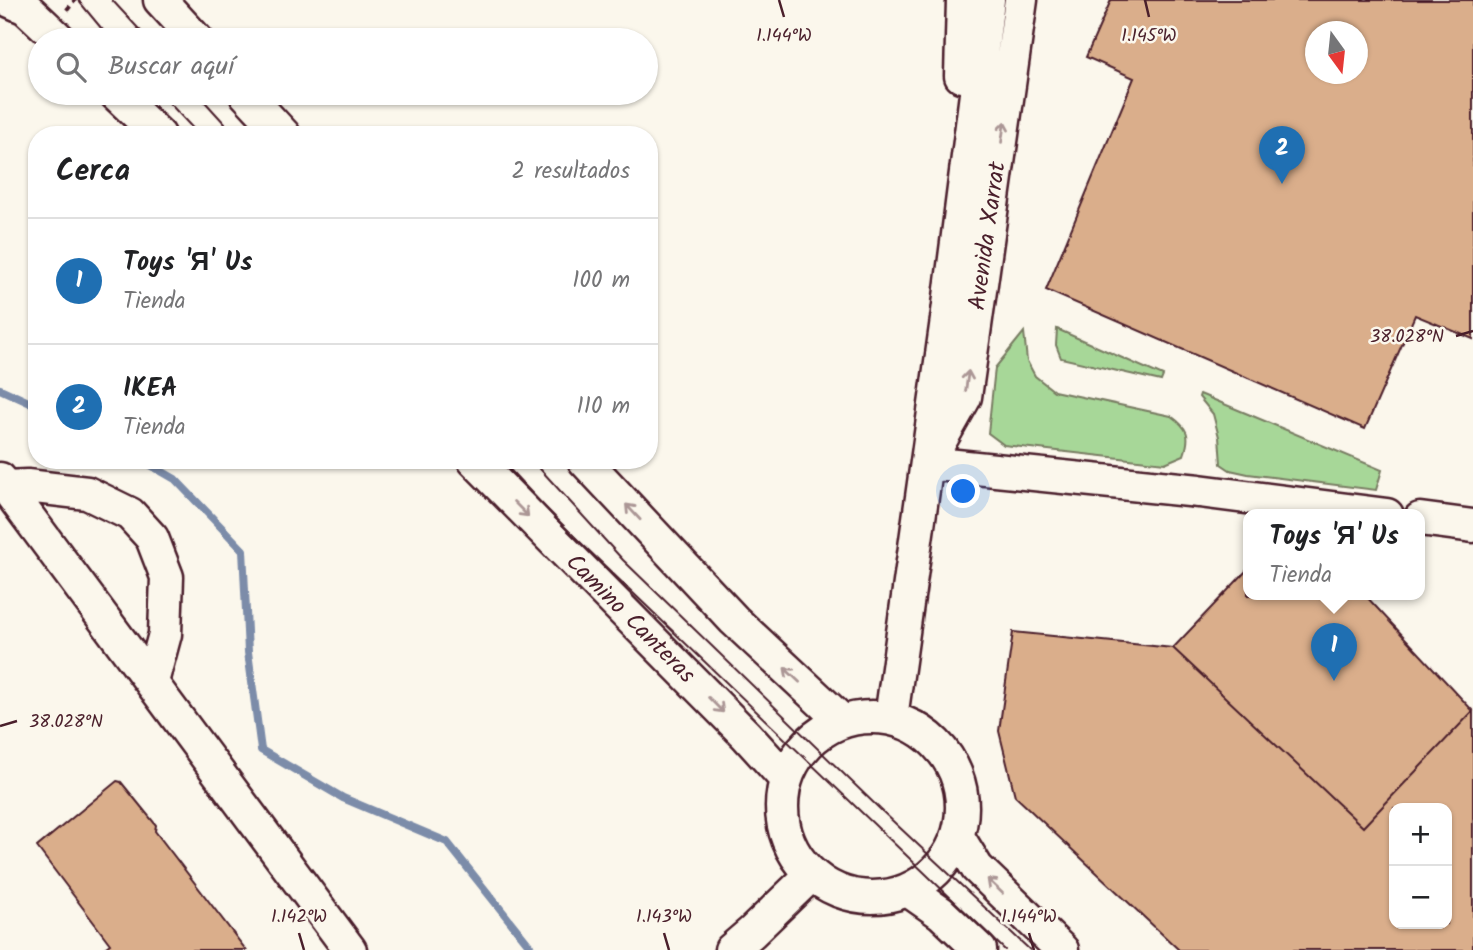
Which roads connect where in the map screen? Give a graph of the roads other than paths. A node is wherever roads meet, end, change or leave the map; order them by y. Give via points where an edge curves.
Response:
1 (8, 0) edge
2 (160, 0) edge
3 (963, 0) edge
4 (988, 0) edge
5 (1021, 0) edge
6 (47, 28) edge
7 (186, 28) edge
8 (128, 105) edge
9 (256, 105) edge
10 (150, 126) edge
11 (276, 126) edge
12 (949, 305) junction
13 (927, 463) junction
14 (483, 469) edge
15 (592, 469) edge
16 (3, 483) edge
17 (1340, 509) edge
18 (1425, 520) edge
19 (1473, 526) edge
20 (152, 682) junction
21 (891, 718) junction
22 (842, 721) junction
23 (785, 778) junction
24 (958, 836) junction
25 (811, 874) junction
26 (908, 890) junction
27 (351, 950) edge
28 (731, 950) edge
29 (980, 950) edge
30 (1062, 950) edge

1 - 6 street via 26,8
2 - 7 street
3 - 12 street, Avenida Xarrat
4 - 12 street, Avenida Xarrat
13 -> 5 street, Avenida Xarrat via 965,397
8 - 10 street
9 - 11 street
12 - 13 street, Avenida Xarrat
13 - 17 street
13 - 21 street, Avenida Xarrat
14 -> 23 street, Camino Canteras
22 -> 15 street via 734,620
16 - 20 street
16 - 20 street via 87,493 130,514 152,538 167,577 166,634
18 - 19 street
20 - 27 street
21 - 22 street via 866,716
21 - 24 street via 936,742 951,762 961,786
22 - 23 street via 807,744
23 - 25 street via 781,813 790,846
24 - 26 street via 939,869
30 -> 24 street via 977,869
25 - 26 street via 841,892 874,897
25 - 28 street
26 - 29 street

